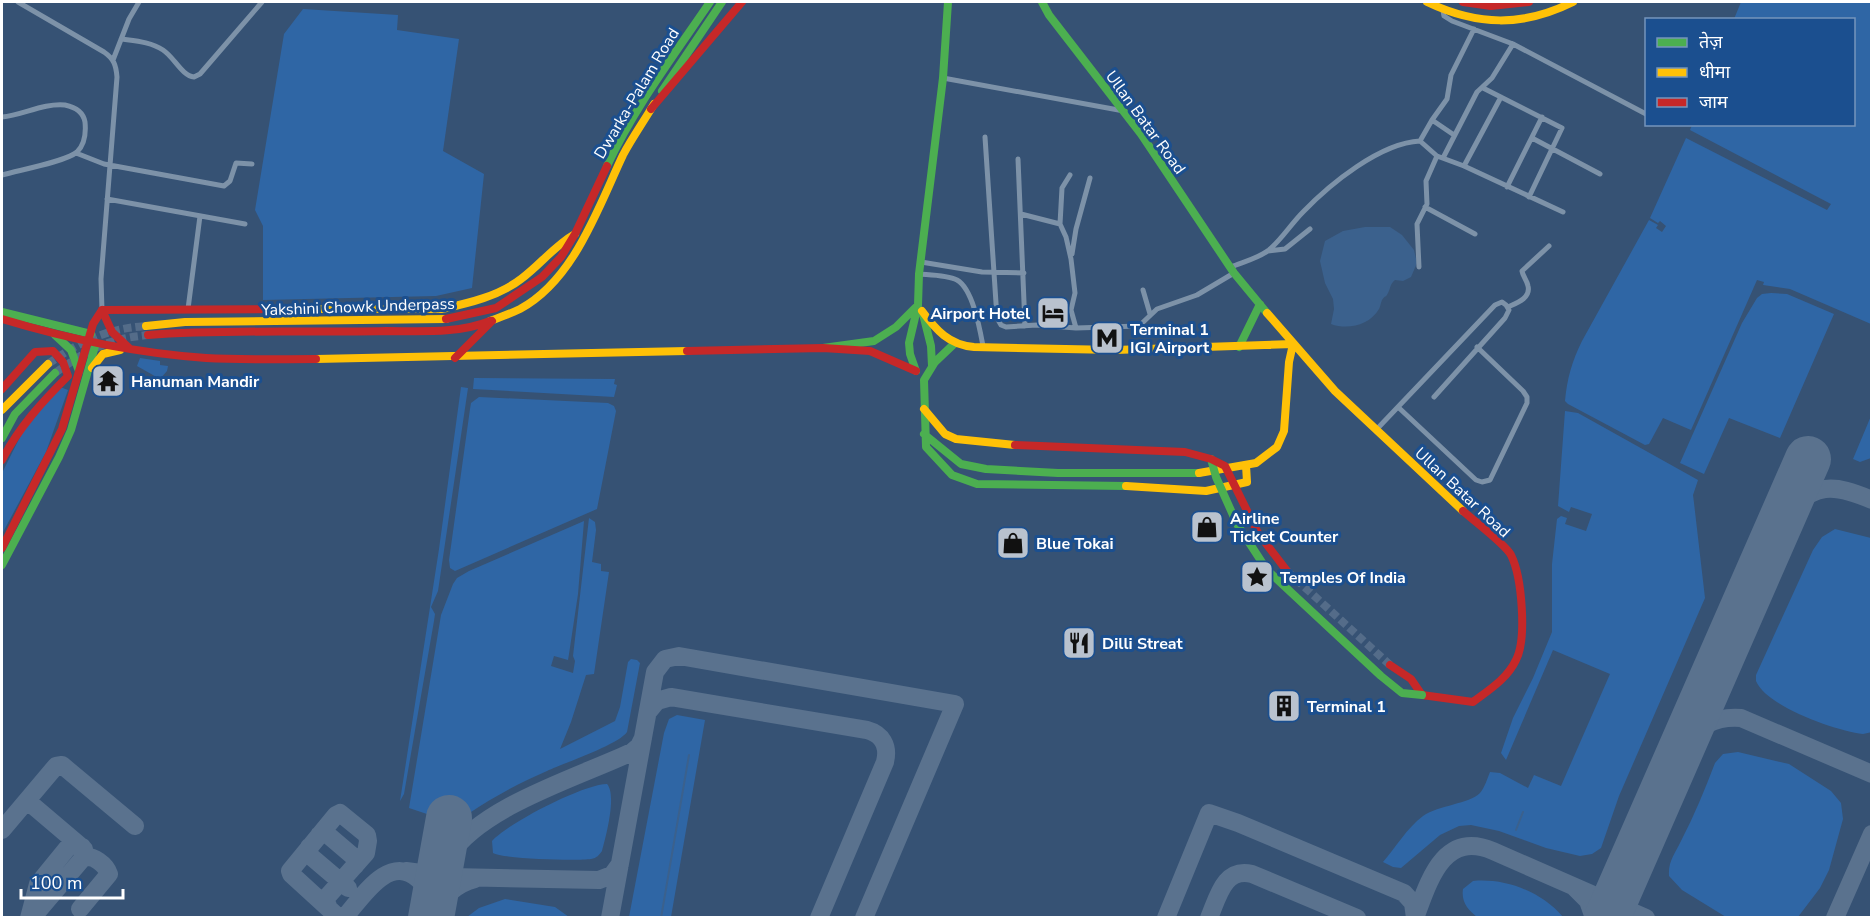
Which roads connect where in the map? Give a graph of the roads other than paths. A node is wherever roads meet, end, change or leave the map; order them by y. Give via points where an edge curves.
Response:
1 (18, 2) edge
2 (139, 2) edge
3 (262, 2) edge
4 (710, 2) edge
5 (722, 2) edge
6 (742, 2) edge
7 (948, 2) edge
8 (1042, 2) edge
9 (1427, 2) edge
10 (1463, 2) edge
11 (1530, 2) edge
12 (1573, 2) edge
13 (1443, 11) junction
14 (1474, 29) junction
15 (121, 39) junction
16 (1513, 44) junction
17 (114, 60) junction
18 (943, 78) junction
19 (1483, 88) junction
20 (1502, 97) junction
21 (651, 109) junction
22 (1124, 111) junction
23 (1645, 113) edge
24 (2, 117) edge
25 (1542, 117) junction
26 (1432, 120) junction
27 (1454, 135) junction
28 (986, 137) dead end
29 (1532, 138) junction
30 (1420, 141) junction
31 (1553, 148) junction
32 (76, 153) junction
33 (1440, 157) junction
34 (1018, 159) dead end
35 (252, 164) dead end
36 (110, 166) junction
37 (1464, 166) junction
38 (1600, 174) dead end
39 (2, 175) edge
40 (1070, 175) dead end
41 (1090, 178) dead end
42 (1508, 187) junction
43 (1529, 197) junction
44 (107, 199) junction
45 (1425, 207) junction
46 (1563, 212) dead end
47 (1021, 214) junction
48 (200, 216) junction
49 (245, 224) dead end
50 (1060, 224) junction
51 (1310, 229) dead end
52 (575, 234) junction
53 (1475, 234) dead end
54 (1549, 246) dead end
55 (1269, 251) junction
56 (1071, 259) junction
57 (921, 262) junction
58 (1419, 267) dead end
59 (1233, 270) junction
60 (995, 273) junction
61 (1024, 273) junction
62 (919, 274) junction
63 (1143, 290) dead end
64 (1260, 304) junction
65 (1508, 307) junction
66 (920, 308) junction
67 (188, 309) junction
68 (102, 310) junction
69 (2, 312) edge
70 (1150, 314) junction
71 (2, 319) edge
72 (95, 320) junction
73 (493, 321) junction
74 (146, 326) tunnel mouth
75 (1025, 326) junction
76 (1076, 328) junction
77 (74, 330) junction
78 (53, 334) junction
79 (148, 335) tunnel mouth
80 (92, 339) junction
81 (955, 343) junction
82 (1293, 344) junction
83 (983, 346) junction
84 (1239, 347) junction
85 (1477, 347) junction
86 (823, 348) junction
87 (130, 349) junction
88 (455, 358) junction
89 (48, 364) tunnel mouth
90 (932, 366) junction
91 (916, 371) junction
92 (55, 373) tunnel mouth
93 (82, 377) junction
94 (924, 379) junction
95 (2, 389) edge
96 (1434, 397) dead end
97 (1398, 407) junction
98 (924, 409) junction
99 (2, 410) edge
100 (1376, 429) junction
101 (924, 434) junction
102 (2, 438) edge
103 (1211, 459) junction
104 (2, 460) edge
105 (1246, 465) junction
106 (4, 550) edge
107 (2, 565) edge
108 (1287, 572) tunnel mouth
109 (1390, 665) tunnel mouth
110 (1422, 695) junction

1 - 17 street
2 - 15 street
3 - 15 street via 194,77 188,76 160,48
4 - 52 main road, Dwarka-Palam Road via 617,144
5 - 21 main road
6 - 21 main road
7 - 18 main road
8 - 22 main road, Ullan Batar Road
9 - 13 main road
10 - 11 main road via 1491,6
12 - 13 main road via 1519,21 1485,21
13 - 14 street via 1447,18
14 - 16 street
14 - 26 street via 1451,75 1447,99
15 - 17 street
16 - 19 street
16 - 23 street
17 - 36 street via 117,77
18 - 22 street
18 - 57 main road
19 - 20 street
19 - 27 street via 1477,92
20 - 25 street
20 - 37 street
21 - 73 main road, Dwarka-Palam Road via 568,264 550,285 522,307
22 - 59 main road, Ullan Batar Road
24 - 32 street via 57,105 76,109 84,117 85,132
25 - 29 street
25 - 31 street via 1562,128
26 - 27 street
26 - 30 street
27 - 33 street
28 - 60 street
29 - 31 street
29 - 42 street
30 - 33 street
30 - 55 street via 1396,146 1345,175
31 - 38 street
31 - 43 street
32 - 36 street
32 - 39 street
33 - 37 street
33 - 45 street via 1426,181
34 - 47 street
35 - 36 street via 236,164 224,186
36 - 44 street
37 - 42 street
40 - 50 street via 1062,188
41 - 56 street
42 - 43 street
43 - 46 street
44 - 48 street
44 - 68 street via 100,279
45 - 53 street
45 - 58 street via 1416,229
47 - 50 street
47 - 61 street
48 - 49 street
48 - 67 street
50 - 56 street
51 - 55 street via 1287,249
52 - 67 main road via 555,246 514,284 442,309
52 - 74 main road, Yakshini Chowk Underpass via 542,277 504,303 477,313 447,319 185,322
54 - 65 street via 1522,271 1529,287 1527,294
55 - 59 street
56 - 76 street via 1075,293 1071,310
57 - 60 street
57 - 62 main road
59 - 64 main road, Ullan Batar Road
59 - 70 street via 1197,295
60 - 61 street
60 - 75 street via 999,324
61 - 75 street
62 - 66 main road
62 - 83 street via 960,282 969,294
63 - 70 street
64 - 82 main road, Ullan Batar Road
64 - 84 main road
65 - 85 street via 1508,313
65 - 97 street via 1502,302 1495,305
66 - 81 main road via 936,329
66 - 86 main road via 880,339
66 - 90 main road via 931,346
66 - 91 main road via 914,316 909,343
67 - 68 main road
68 - 72 main road
68 - 87 main road via 112,332
69 - 77 main road
70 - 76 street via 1139,326
71 - 78 main road
72 - 77 main road
72 - 80 main road
73 - 79 main road, Yakshini Chowk Underpass via 446,330
73 - 88 main road
75 - 76 street
77 - 80 main road
78 - 80 main road
78 - 93 main road via 74,353
80 - 87 main road
80 - 93 main road
81 - 83 main road
81 - 90 main road
82 - 84 main road
82 - 100 main road, Ullan Batar Road
82 - 105 main road via 1284,431 1271,453
83 - 84 main road
85 - 96 street
85 - 97 street via 1527,397 1490,480 1476,480
86 - 88 main road
86 - 91 main road via 870,351
87 - 88 main road via 223,358
87 - 93 main road via 103,354
89 - 99 main road
90 - 94 main road
91 - 94 main road
92 - 102 main road via 15,414
93 - 106 main road via 71,430 59,457
94 - 98 main road
95 - 104 main road via 35,352 53,351 67,368 68,376 30,413
97 - 100 street
98 - 101 main road
98 - 103 main road, bridge via 945,434 956,439 1185,452
100 - 110 main road, Ullan Batar Road via 1510,553 1517,572 1522,635 1517,659 1504,678 1473,702
101 - 105 main road via 961,464 986,469 1193,474
101 - 105 main road via 926,447 952,476 977,484 1206,491 1247,482
103 - 108 main road, bridge via 1225,465 1258,533
103 - 110 main road, Ullan Batar Road, bridge via 1237,524 1267,570 1402,693
106 - 107 main road
109 - 110 main road via 1411,679

